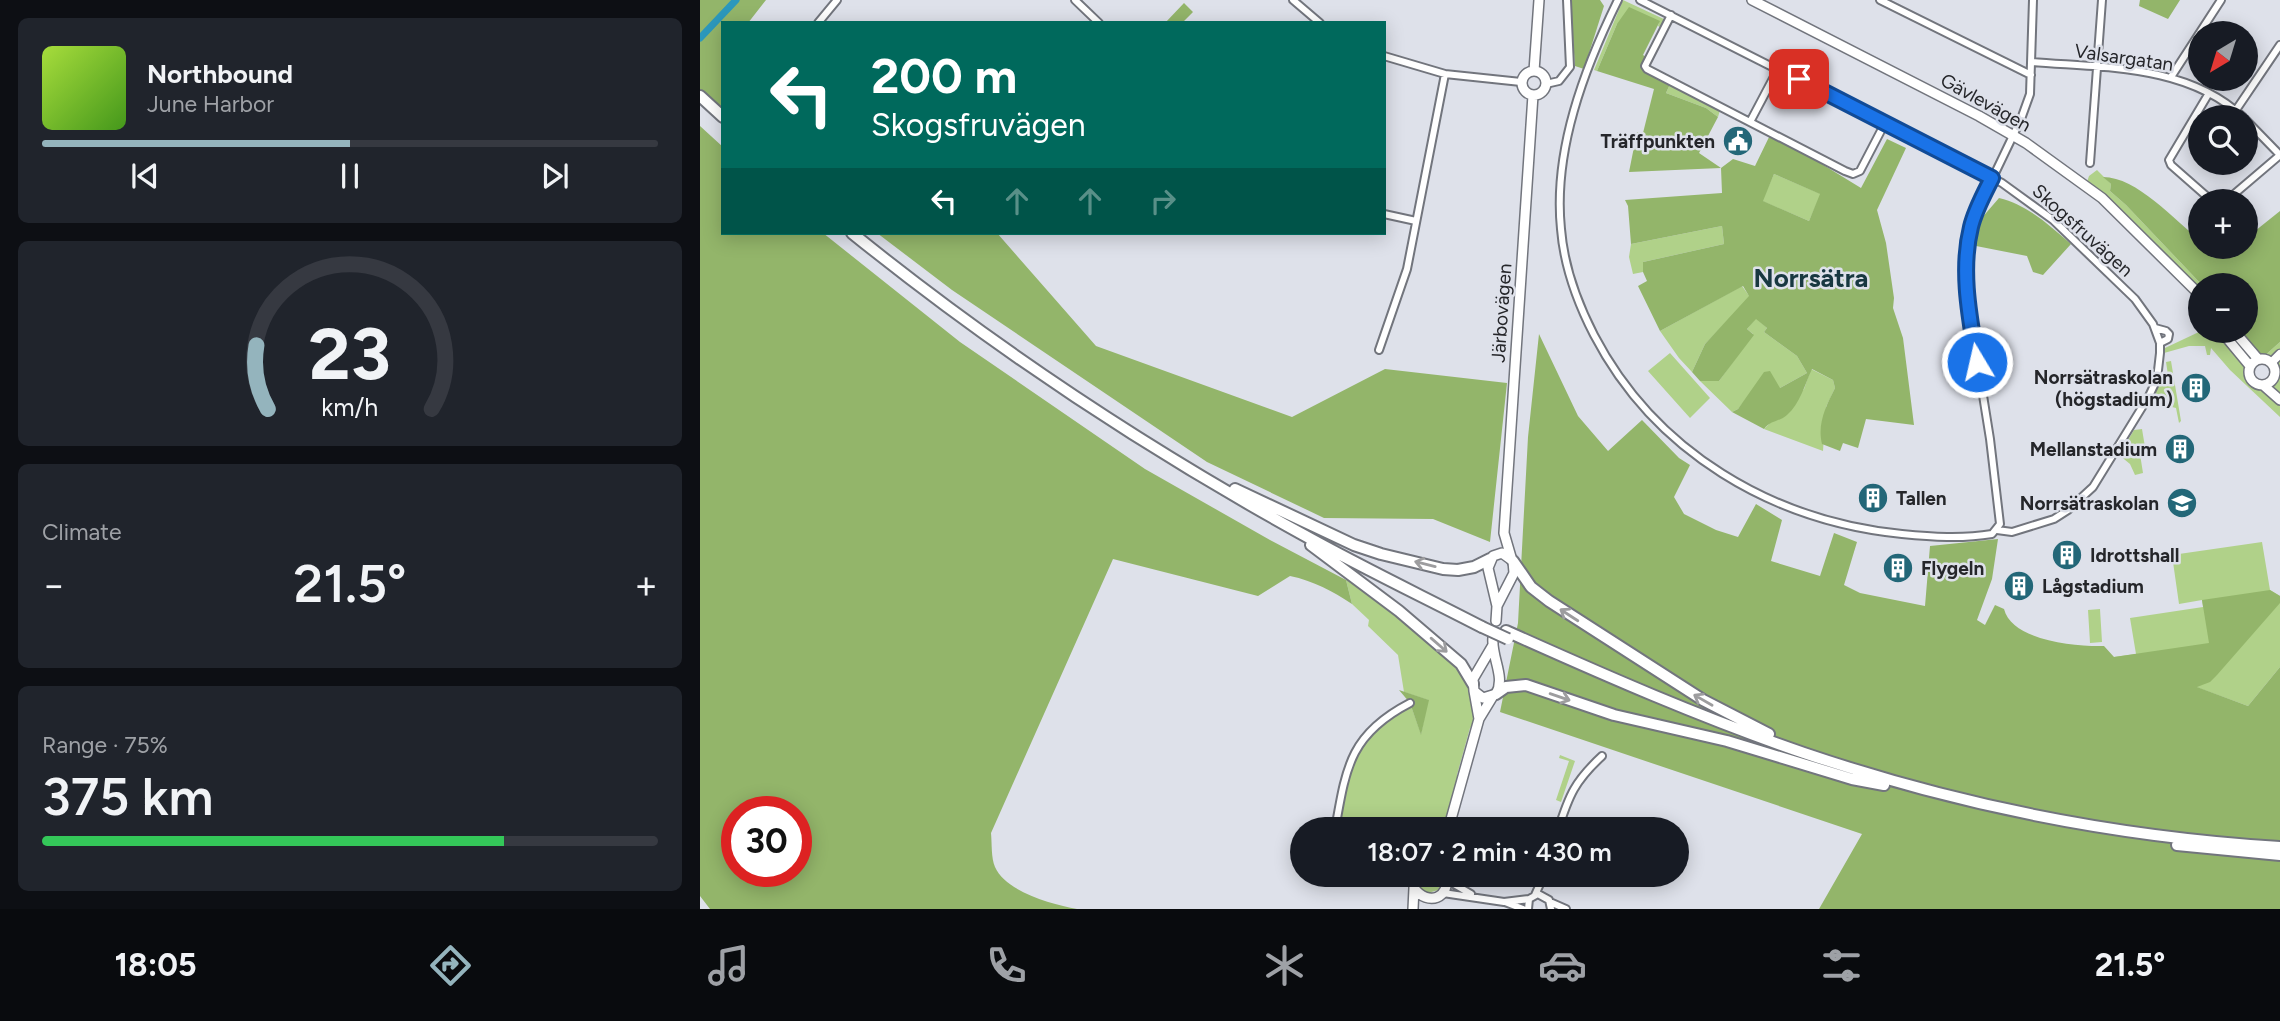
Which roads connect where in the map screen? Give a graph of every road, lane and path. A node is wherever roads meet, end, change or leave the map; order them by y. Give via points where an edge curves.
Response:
1 (838, 0) edge
2 (1075, 0) edge
3 (1293, 0) edge
4 (1539, 0) edge
5 (1567, 0) edge
6 (1618, 0) edge
7 (1640, 0) edge
8 (1752, 0) edge
9 (1880, 0) edge
10 (2033, 0) edge
11 (2102, 0) edge
12 (2221, 0) edge
13 (1671, 15) junction
14 (820, 21) edge
15 (1097, 21) edge
16 (1318, 21) edge
17 (2280, 45) edge
18 (1386, 57) edge
19 (2032, 62) junction
20 (2098, 67) junction
21 (1778, 69) junction
22 (1534, 71) junction
23 (1445, 74) junction
24 (2031, 75) junction
25 (2171, 77) junction
26 (1521, 82) junction
27 (1546, 84) junction
28 (2209, 93) junction
29 (1533, 95) junction
30 (700, 96) edge
31 (700, 104) edge
32 (2228, 105) edge
33 (2239, 105) edge
34 (721, 115) edge
35 (1750, 122) junction
36 (721, 123) edge
37 (1885, 123) junction
38 (2258, 132) edge
39 (2013, 135) junction
40 (2280, 155) edge
41 (2090, 163) dead end
42 (1992, 178) junction
43 (2199, 189) edge
44 (2241, 189) edge
45 (1386, 214) edge
46 (1416, 221) junction
47 (855, 235) edge
48 (865, 235) edge
49 (2177, 273) junction
50 (2188, 284) edge
51 (2188, 288) edge
52 (2155, 328) junction
53 (2160, 343) junction
54 (2231, 343) edge
55 (2244, 343) edge
56 (1379, 350) dead end
57 (2280, 354) edge
58 (2258, 359) junction
59 (2272, 362) junction
60 (2250, 366) junction
61 (2278, 379) edge
62 (2263, 385) junction
63 (2280, 400) edge
64 (1233, 492) junction
65 (1999, 527) junction
66 (1504, 533) junction
67 (1492, 557) junction
68 (1512, 559) junction
69 (1497, 606) junction
70 (1487, 623) junction
71 (1507, 635) junction
72 (1474, 687) junction
73 (1495, 695) junction
74 (1410, 703) dead end
75 (1479, 719) junction
76 (1807, 754) junction
77 (1602, 756) dead end
78 (1884, 785) junction
79 (1338, 817) edge
80 (1452, 817) edge
81 (1563, 817) edge
82 (2280, 847) edge
83 (2280, 855) edge
84 (1445, 887) edge
85 (1461, 887) edge
86 (1538, 887) edge
87 (1415, 888) joint
88 (1443, 893) junction
89 (1532, 897) junction
90 (1479, 898) junction
91 (1428, 899) junction
92 (1504, 902) junction
93 (1549, 903) edge
94 (1413, 909) edge
95 (1420, 909) edge
96 (1525, 909) edge
97 (1566, 909) edge

1 - 14 street
2 - 15 street
3 - 16 street
4 - 22 main road
5 - 27 street via 1570,67 1559,81
6 - 65 street, Skogsfruvägen via 1588,68 1574,114 1563,164 1560,216 1565,259 1579,303 1600,347 1624,382 1696,457 1781,503 1885,532 1950,537 1986,535
7 - 13 street, Skogsfruvägen
8 - 39 main road, Gävlevägen
9 - 24 street
10 - 19 street
11 - 20 street
12 - 25 street
13 - 21 street, Skogsfruvägen
13 - 35 street via 1647,69
17 - 33 street
18 - 23 street
19 - 20 street, Valsargatan
19 - 24 street
20 - 25 street, Valsargatan
20 - 41 street
21 - 35 street
21 - 37 street, Skogsfruvägen
22 - 26 main road via 1525,74
22 - 27 main road via 1543,75
23 - 26 street
23 - 46 street
24 - 39 street via 2025,109
25 - 28 street, Valsargatan
26 - 29 main road
27 - 29 main road via 1542,92
28 - 32 street, Valsargatan
28 - 43 street via 2169,160
29 - 66 main road, Järbovägen
30 - 34 highway
31 - 36 highway
35 - 37 street via 1853,174 1860,171
37 - 42 street, Skogsfruvägen
38 - 40 street, Valsargatan
39 - 42 street
39 - 49 main road, Gävlevägen via 2102,198
40 - 44 street
42 - 52 street, Skogsfruvägen via 2081,244 2143,308
42 - 65 street via 1971,225 1967,254 1972,327
45 - 46 street
46 - 56 street via 1408,269
47 - 64 highway via 992,339 1112,421
48 - 64 highway via 1055,375
49 - 50 main road, Gävlevägen
49 - 51 main road, Gävlevägen
52 - 53 street, Skogsfruvägen
52 - 53 street, Skogsfruvägen via 2169,334
53 - 65 street, Skogsfruvägen via 2153,388 2093,487 2054,519 2012,532
54 - 60 main road
55 - 58 main road
57 - 59 street
58 - 59 main road
58 - 60 main road
59 - 61 main road
60 - 62 main road via 2251,379
61 - 62 main road
62 - 63 main road
67 -> 64 highway via 1458,570 1381,554
64 - 70 highway via 1302,535
64 -> 72 highway via 1399,611 1461,664
66 - 67 main road, Järbovägen
66 - 68 main road, Järbovägen
67 - 68 main road via 1502,554
67 - 69 main road via 1488,568
68 - 69 main road via 1514,573
76 -> 68 highway via 1703,700 1561,610 1531,587
69 - 70 main road
70 - 71 highway, bridge
71 - 76 highway
71 - 78 highway via 1717,728
72 - 73 main road via 1483,698
72 - 73 main road via 1476,673 1493,642 1500,683
72 - 75 main road
73 - 75 main road
73 -> 78 highway via 1514,685 1526,685 1614,715
74 - 79 street via 1377,724 1357,747
75 - 80 main road
76 - 82 highway via 2050,818 2139,833
77 - 81 street via 1572,790
78 - 83 highway via 2109,835
84 - 88 main road
85 - 90 street
86 - 89 street
87 - 91 main road
87 - 94 main road
88 - 90 street
88 - 91 main road
89 - 92 street
89 - 93 street
89 - 96 street
90 - 92 street
91 - 95 main road
92 - 96 street
93 - 97 street

